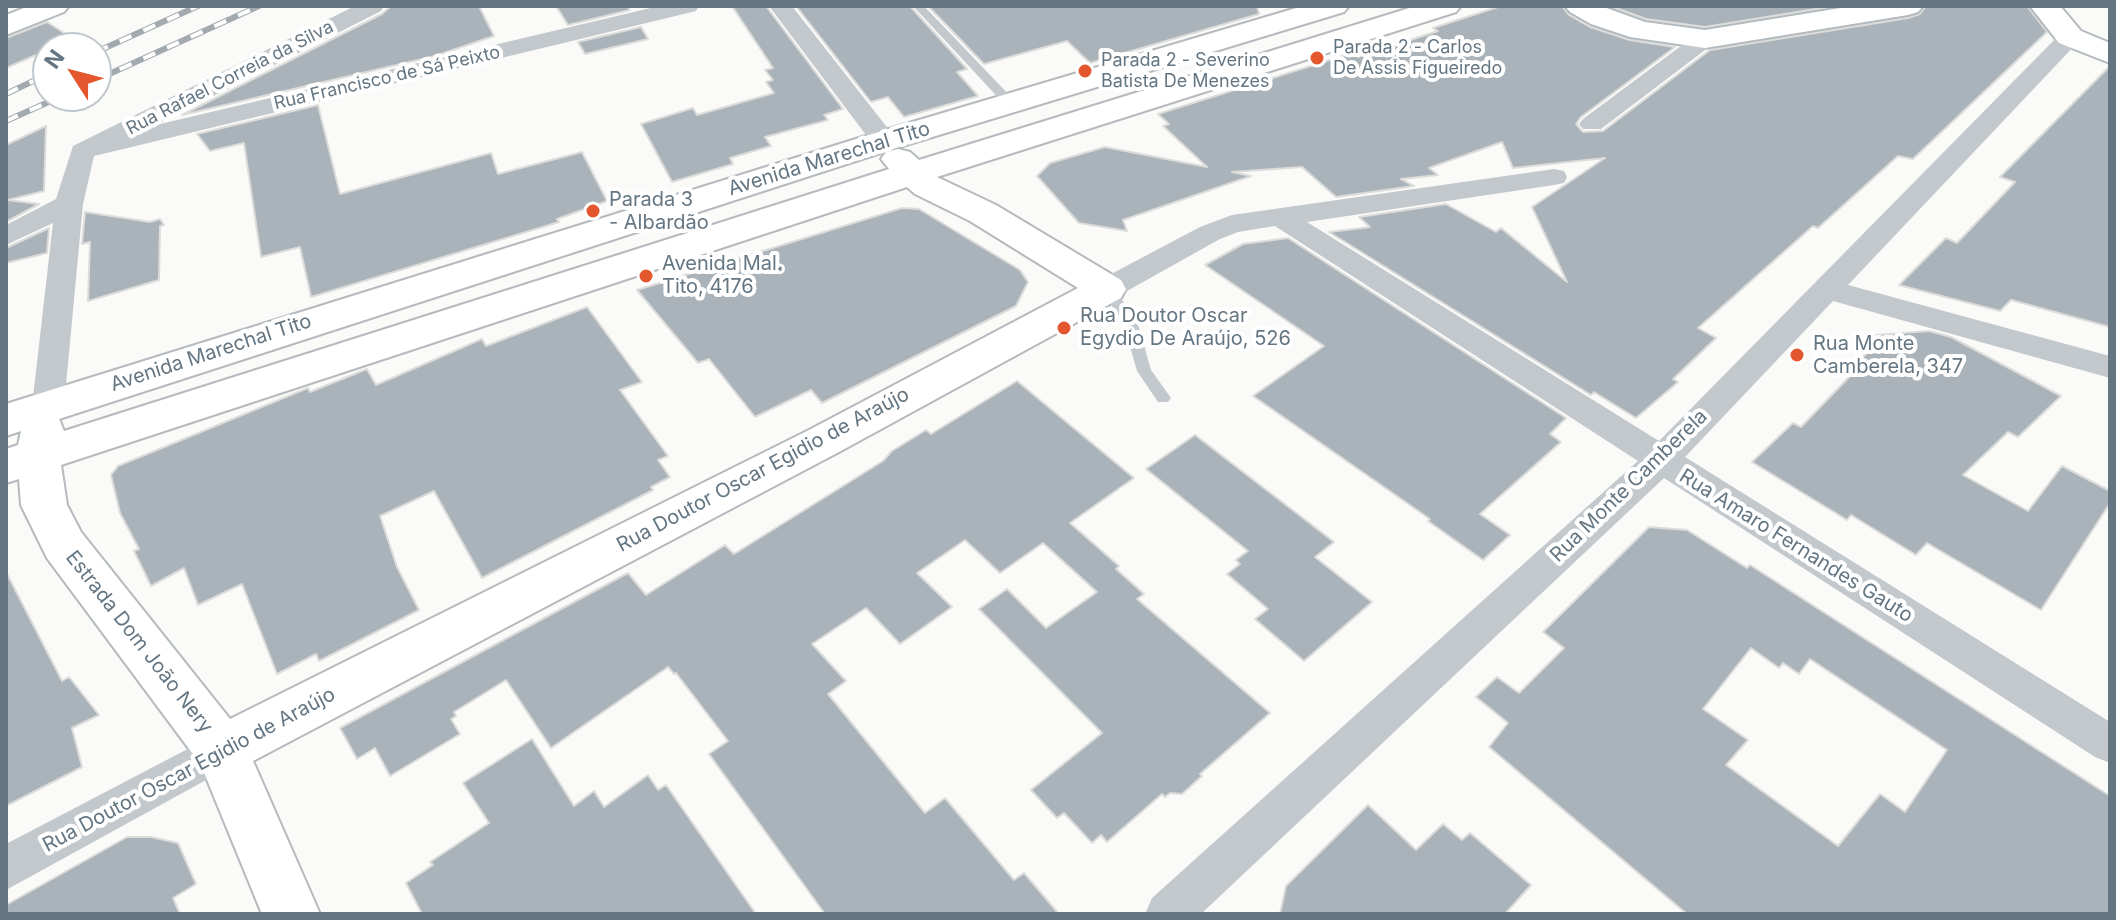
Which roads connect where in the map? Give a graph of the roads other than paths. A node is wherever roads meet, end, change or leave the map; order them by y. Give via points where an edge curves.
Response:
1 (68, 6) edge
2 (373, 6) edge
3 (688, 6) edge
4 (780, 6) edge
5 (918, 6) edge
6 (1446, 6) edge
7 (1580, 6) edge
8 (1908, 6) edge
9 (2045, 6) edge
10 (1327, 7) edge
11 (44, 10) edge
12 (6, 26) edge
13 (2070, 37) junction
14 (1705, 39) junction
15 (2110, 54) edge
16 (1010, 103) junction
17 (1592, 124) dead end
18 (884, 141) junction
19 (87, 149) junction
20 (988, 149) junction
21 (910, 174) junction
22 (1554, 177) dead end
23 (69, 204) junction
24 (983, 213) junction
25 (1281, 218) junction
26 (6, 236) edge
27 (1107, 289) junction
28 (1827, 289) junction
29 (2110, 367) edge
30 (1163, 398) dead end
31 (48, 406) junction
32 (6, 420) edge
33 (22, 461) edge
34 (1660, 461) junction
35 (2110, 744) edge
36 (222, 750) junction
37 (6, 868) edge
38 (1188, 908) edge
39 (291, 914) edge

1 - 11 lane
2 - 19 street, Rua Rafael Correia da Silva
3 - 19 street, Rua Francisco de Sá Peixto
4 - 18 street
5 - 16 lane
6 - 20 main road, Avenida Marechal Tito
7 - 14 main road via 1641,31
8 - 14 main road
9 - 13 main road
10 - 16 main road, Avenida Marechal Tito
11 - 12 main road
13 - 15 main road
13 - 28 street, Rua Monte Camberela
14 - 17 street
16 - 18 main road, Avenida Marechal Tito
18 - 21 main road
18 - 31 main road, Avenida Marechal Tito
19 - 23 street via 79,156
20 - 21 main road, Avenida Marechal Tito
20 - 24 main road via 977,180
21 - 24 main road
21 - 33 main road, Avenida Marechal Tito
22 - 25 street, Rua Doutor Oscar Egidio de Araújo
23 - 26 street
23 - 31 street
24 - 27 main road
25 - 27 street, Rua Doutor Oscar Egidio de Araújo via 1232,224
25 - 34 street, Rua Amaro Fernandes Gauto
27 - 30 lane via 1130,321 1144,371
27 - 36 main road, Rua Doutor Oscar Egidio de Araújo via 824,441
28 - 29 street
28 - 34 street, Rua Monte Camberela
31 - 32 main road, Avenida Marechal Tito
31 - 33 main road, Estrada Dom João Nery
33 - 36 main road, Estrada Dom João Nery via 64,545
34 - 35 street, Rua Amaro Fernandes Gauto
34 - 38 street, Rua Monte Camberela
36 - 37 street, Rua Doutor Oscar Egidio de Araújo
36 - 39 main road, Estrada Dom João Nery

